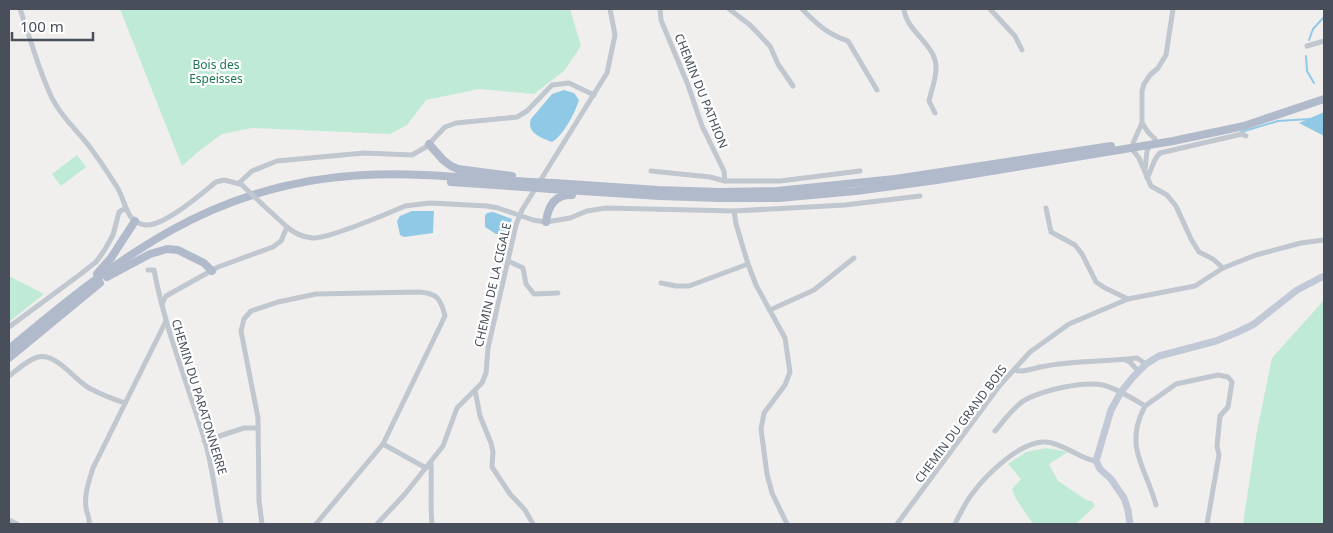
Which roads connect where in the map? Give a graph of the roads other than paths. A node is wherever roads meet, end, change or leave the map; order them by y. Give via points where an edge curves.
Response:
1 (20, 9) edge
2 (610, 9) edge
3 (660, 9) edge
4 (728, 9) edge
5 (802, 9) edge
6 (904, 9) edge
7 (990, 9) edge
8 (1173, 9) edge
9 (1324, 41) edge
10 (1307, 46) dead end
11 (1022, 50) dead end
12 (793, 86) dead end
13 (877, 90) dead end
14 (594, 95) junction
15 (1324, 99) edge
16 (935, 113) dead end
17 (1142, 123) junction
18 (1246, 136) dead end
19 (1153, 142) junction
20 (429, 144) junction
21 (1132, 146) junction
22 (650, 171) dead end
23 (860, 171) dead end
24 (1146, 175) junction
25 (725, 181) junction
26 (240, 184) junction
27 (527, 184) junction
28 (552, 186) junction
29 (648, 196) junction
30 (920, 196) dead end
31 (126, 208) junction
32 (1046, 208) dead end
33 (734, 211) junction
34 (519, 216) junction
35 (135, 221) junction
36 (546, 222) junction
37 (287, 227) junction
38 (1324, 240) edge
39 (854, 258) dead end
40 (508, 261) junction
41 (748, 264) junction
42 (1223, 268) junction
43 (148, 270) dead end
44 (212, 271) junction
45 (1324, 276) edge
46 (107, 277) junction
47 (661, 284) dead end
48 (558, 293) dead end
49 (1128, 299) junction
50 (64, 303) junction
51 (162, 305) junction
52 (770, 310) junction
53 (166, 320) junction
54 (9, 327) edge
55 (9, 349) edge
56 (9, 358) edge
57 (1125, 360) junction
58 (1146, 364) junction
59 (1014, 370) junction
60 (1138, 371) junction
61 (9, 376) edge
62 (475, 390) junction
63 (1121, 392) junction
64 (125, 403) junction
65 (1144, 406) junction
66 (257, 428) junction
67 (996, 431) dead end
68 (204, 441) junction
69 (383, 444) junction
70 (1096, 460) junction
71 (431, 463) junction
72 (426, 468) junction
73 (1156, 506) dead end
74 (9, 520) edge
75 (91, 523) edge
76 (17, 524) edge
77 (221, 524) edge
78 (262, 524) edge
79 (316, 524) edge
80 (377, 524) edge
81 (432, 524) edge
82 (534, 524) edge
83 (788, 524) edge
84 (897, 524) edge
85 (955, 524) edge
86 (1130, 524) edge
87 (1208, 524) edge

1 - 31 street via 52,98 63,118 90,147 119,190
2 - 14 street, CHEMIN DE LA CIGALE via 615,35 612,56 607,73
3 - 25 street, CHEMIN DU PATHION via 661,20 705,132 724,171
4 - 12 street via 750,25 770,46
5 - 13 street via 820,28 848,40
6 - 16 street via 908,21 934,55 937,67 929,101
7 - 11 street via 1015,36
8 - 17 street via 1166,54 1142,91
9 - 10 street
14 - 20 street via 569,83 552,85 517,117 456,123 445,127
14 - 34 street, CHEMIN DE LA CIGALE
15 - 19 main road via 1273,116
17 - 19 street
17 - 21 street
18 - 24 street via 1242,134 1160,153 1152,171
19 - 21 main road
19 - 24 street via 1147,151
20 - 26 street via 412,155 364,153 278,161 252,171
20 - 27 main road via 458,169 518,177
21 - 24 street
21 - 28 main road via 803,190 720,192
21 - 29 main road via 937,180 814,195 747,198
22 - 25 street
23 - 25 street via 780,181
24 - 42 street via 1151,186 1167,195 1176,206 1190,240 1199,252
26 - 35 street via 224,180 216,182 154,224
26 - 37 street, bridge
27 - 28 main road, bridge
27 - 46 main road via 385,179 344,181 291,190 228,208 190,224
27 - 50 main road via 364,175 316,180 269,190 226,204 167,232 130,254
28 - 29 main road
29 - 36 main road via 567,194 551,204
30 - 33 street via 845,205
31 - 35 street
31 - 54 street via 119,212 113,235 96,262
32 - 49 street via 1051,232 1075,245 1096,282
33 - 36 street via 606,208
33 - 41 street
34 - 36 street
34 - 37 street via 498,208 419,204 320,237 304,236
34 - 40 street, CHEMIN DE LA CIGALE
35 - 50 main road via 100,271
37 - 44 street, CHEMIN DU PARATONNERRE via 281,241 272,247
38 - 42 street, CHEMIN DU GRAND BOIS via 1256,255
39 - 52 street via 814,290
40 - 48 street via 523,268 526,284 534,294
40 - 62 street, CHEMIN DE LA CIGALE via 488,348 486,373
41 - 47 street via 689,286
41 - 52 street
42 - 49 street, CHEMIN DU GRAND BOIS via 1195,286
43 - 51 street, CHEMIN DU PARATONNERRE via 154,270
44 - 46 main road via 204,263 178,250 167,249 150,254
44 - 51 street, CHEMIN DU PARATONNERRE via 166,296
45 - 58 street via 1238,332 1158,356
46 - 56 main road
49 - 59 street, CHEMIN DU GRAND BOIS via 1069,324 1030,352
50 - 55 main road
51 - 53 street, CHEMIN DU PARATONNERRE
52 - 83 street via 785,338 790,372 785,385 764,413 760,429 772,494
53 - 64 street
53 - 68 street, CHEMIN DU PARATONNERRE
57 - 58 street via 1137,358
57 - 59 street via 1061,364 1023,372
57 - 60 street
58 - 60 street
59 - 84 street, CHEMIN DU GRAND BOIS
60 - 63 street
61 - 64 street via 31,360 48,357 88,388
62 - 71 street, CHEMIN DE LA CIGALE via 458,408 443,446
62 - 82 street via 493,452 492,467
63 - 65 street
63 - 67 street via 1102,385 1047,392 1024,401
63 - 70 street via 1111,410
64 - 75 street via 99,453 86,490 86,509
65 - 73 street via 1134,437
65 - 87 street via 1176,384 1218,375 1231,379 1228,406 1220,416 1216,446 1219,455
66 - 68 street via 244,428
66 - 69 street via 258,418 241,332 244,319 251,311 316,294 428,293 436,296 442,304 445,316
66 - 78 street
68 - 77 street, CHEMIN DU PARATONNERRE
69 - 72 street
69 - 79 street
70 - 85 street via 1053,443 1029,445 977,487
70 - 86 street via 1124,498
71 - 72 street, CHEMIN DE LA CIGALE
71 - 81 street
72 - 80 street, CHEMIN DE LA CIGALE
74 - 76 street

